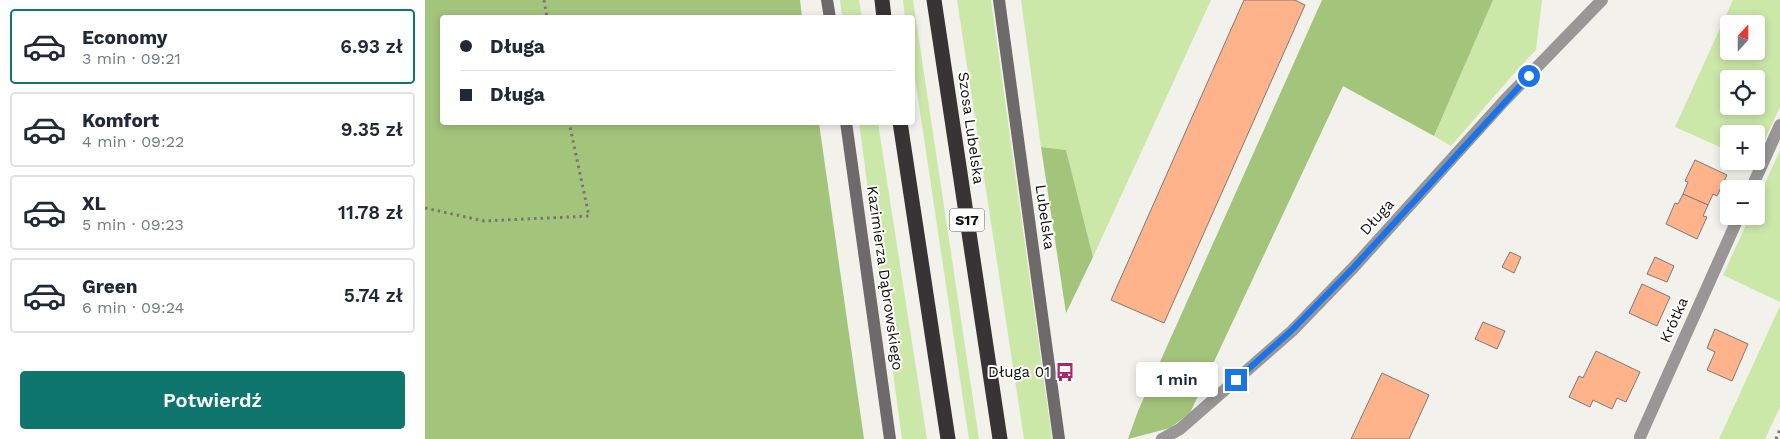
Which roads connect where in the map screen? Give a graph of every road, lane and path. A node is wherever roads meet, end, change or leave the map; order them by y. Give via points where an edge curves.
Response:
1 (544, 0) edge
2 (827, 0) edge
3 (882, 0) edge
4 (934, 0) edge
5 (999, 0) edge
6 (1602, 0) edge
7 (546, 15) edge
8 (830, 15) edge
9 (884, 15) edge
10 (570, 125) edge
11 (846, 125) edge
12 (900, 125) edge
13 (1780, 125) edge
14 (1755, 180) edge
15 (425, 208) edge
16 (1735, 225) edge
17 (1780, 429) edge
18 (1639, 437) dead end
19 (890, 439) edge
20 (947, 439) edge
21 (999, 439) edge
22 (1059, 439) edge
23 (1161, 439) edge
24 (1775, 439) edge

1 - 7 path
2 - 8 street
3 - 9 highway
4 - 21 highway, Szosa Lubelska / S17
5 - 22 street, Lubelska
6 - 23 street, Długa via 1291,331 1180,429
10 - 15 path via 589,216 484,221
11 - 19 street, Kazimierza Dąbrowskiego
12 - 20 highway
13 - 14 street
16 - 18 street, Krótka
17 - 24 path

